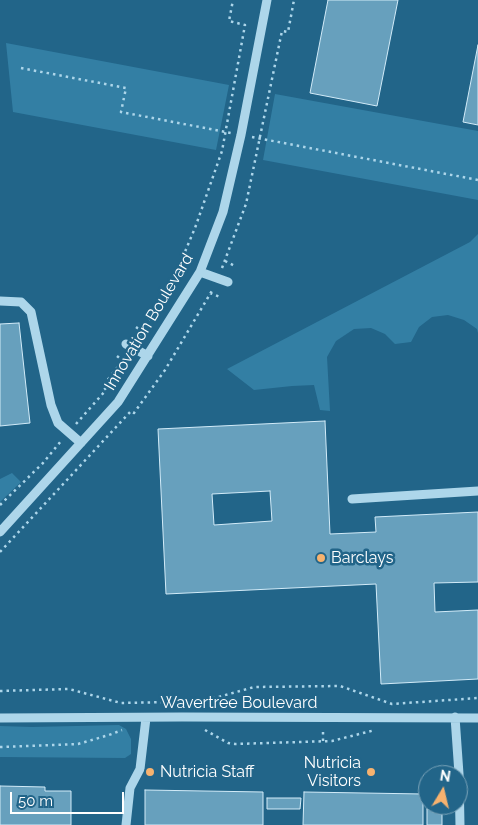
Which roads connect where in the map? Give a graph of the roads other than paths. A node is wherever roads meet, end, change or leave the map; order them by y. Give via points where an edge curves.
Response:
1 (267, 0) edge
2 (200, 272) junction
3 (228, 282) dead end
4 (0, 300) edge
5 (129, 346) road end
6 (148, 356) junction
7 (81, 443) junction
8 (478, 491) edge
9 (352, 498) dead end
10 (0, 532) edge
11 (142, 717) junction
12 (455, 717) junction
13 (0, 718) edge
14 (478, 718) edge
15 (126, 825) edge
16 (460, 825) edge

1 - 2 street, Innovation Boulevard via 223,212
2 - 3 street
2 - 6 street, Innovation Boulevard
4 - 7 street via 21,302 31,312 51,405 58,423
5 - 6 street
6 - 7 street, Innovation Boulevard via 118,402
7 - 10 street, Innovation Boulevard
8 - 9 street
11 - 12 street, Wavertree Boulevard
11 - 13 street, Wavertree Boulevard
11 - 15 street via 140,769 130,788
12 - 14 street, Wavertree Boulevard
12 - 16 street

